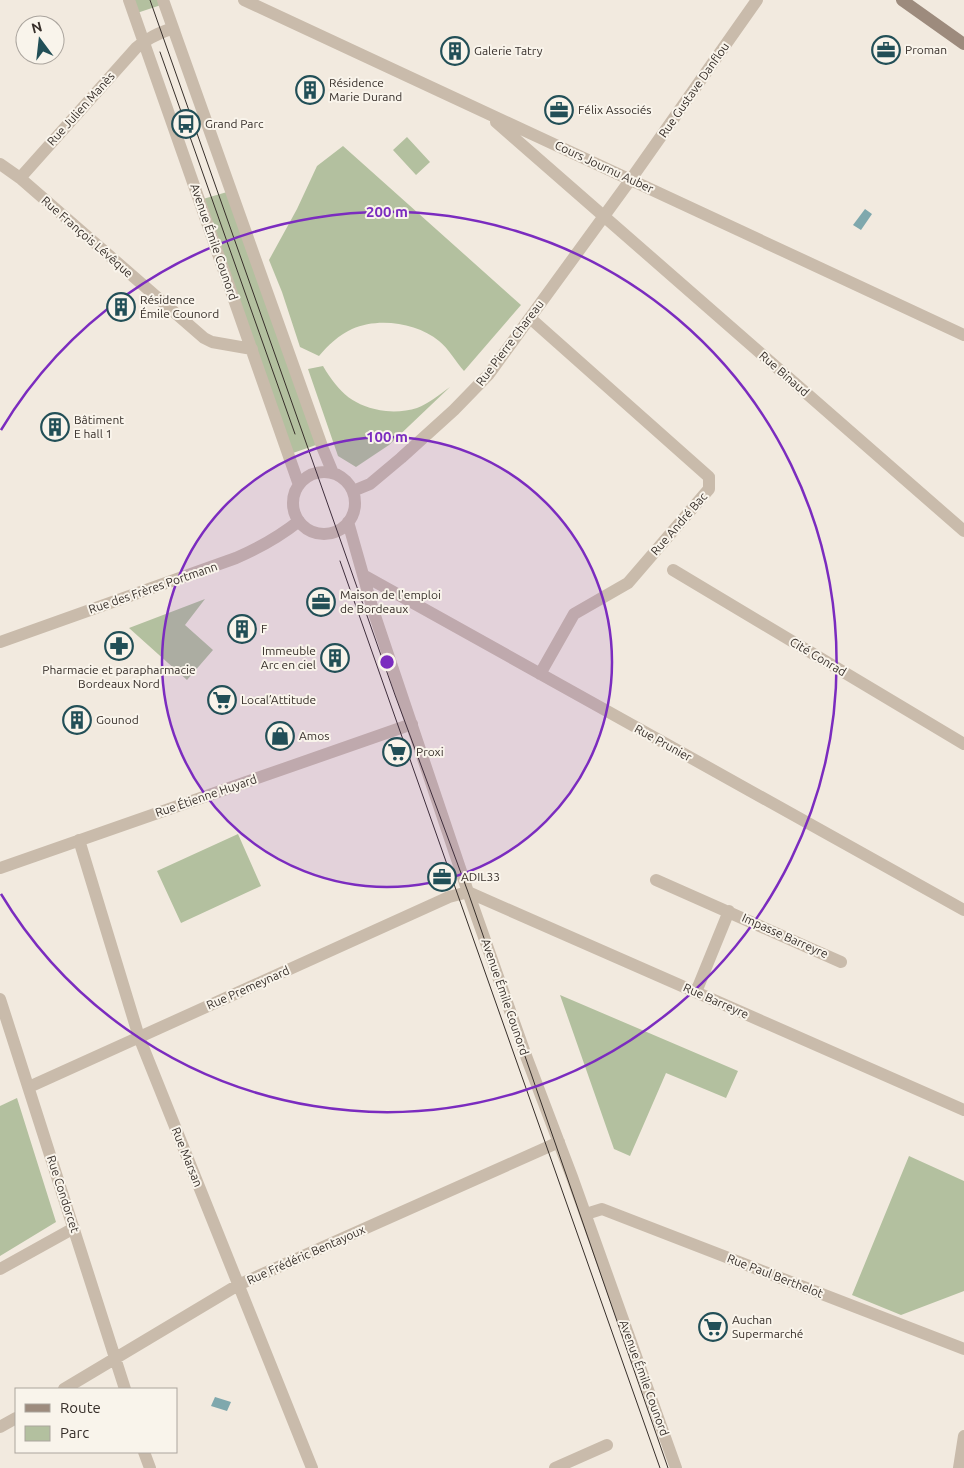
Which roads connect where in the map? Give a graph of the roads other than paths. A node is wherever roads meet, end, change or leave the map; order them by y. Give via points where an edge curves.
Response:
1 (129, 0) edge
2 (163, 0) edge
3 (244, 0) edge
4 (758, 0) edge
5 (902, 0) edge
6 (173, 28) junction
7 (144, 41) junction
8 (964, 44) edge
9 (485, 112) junction
10 (0, 164) edge
11 (20, 178) junction
12 (631, 179) junction
13 (604, 216) junction
14 (530, 318) junction
15 (964, 335) edge
16 (252, 350) junction
17 (333, 473) junction
18 (299, 485) junction
19 (353, 491) junction
20 (299, 521) junction
21 (348, 522) junction
22 (964, 531) edge
23 (673, 570) dead end
24 (362, 575) junction
25 (0, 642) edge
26 (540, 674) junction
27 (412, 724) junction
28 (964, 744) edge
29 (79, 840) junction
30 (0, 868) edge
31 (656, 880) dead end
32 (468, 892) junction
33 (964, 910) edge
34 (729, 911) junction
35 (841, 962) dead end
36 (696, 992) junction
37 (0, 999) edge
38 (139, 1037) junction
39 (29, 1087) junction
40 (964, 1110) edge
41 (559, 1142) junction
42 (586, 1214) junction
43 (74, 1228) junction
44 (0, 1269) edge
45 (238, 1285) junction
46 (964, 1349) edge
47 (115, 1359) junction
48 (66, 1388) edge
49 (125, 1388) edge
50 (15, 1419) edge
51 (0, 1427) edge
52 (964, 1436) edge
53 (607, 1445) dead end
54 (144, 1453) edge
55 (150, 1468) edge
56 (312, 1468) edge
57 (555, 1468) edge
58 (676, 1468) edge
59 (959, 1468) edge

1 - 7 street, Avenue Émile Counord
2 - 6 street
3 - 9 street, Cours Journu Auber
4 - 12 street, Rue Gustave Danflou
5 - 8 main road
6 - 7 street
6 - 17 street
7 - 11 street, Rue Julien Manès
7 - 16 street, Avenue Émile Counord
9 - 12 street, Cours Journu Auber
9 - 13 street, Rue Binaud
10 - 11 street, Rue François Lévêque
11 - 16 street, Rue François Lévêque via 204,338
12 - 13 street
12 - 15 street, Cours Journu Auber
13 - 14 street, Rue Pierre Chareau
13 - 22 street, Rue Binaud
14 - 19 street, Rue Pierre Chareau via 489,374 454,410 370,484
14 - 26 street, Rue André Bac via 709,477 709,489 628,583 574,614
16 - 18 street, Avenue Émile Counord
17 - 18 street via 310,475
17 - 19 street via 342,477
18 - 20 street via 293,503
19 - 21 street via 355,508
20 - 21 street via 310,530 323,534 337,531
20 - 25 street, Rue des Frères Portmann via 264,546 236,558
21 - 24 street, Avenue Émile Counord
23 - 28 street, Cité Conrad
24 - 26 street, Rue Prunier
24 - 27 street, Avenue Émile Counord
26 - 33 street, Rue Prunier
27 - 29 street, Rue Étienne Huyard
27 - 32 street, Avenue Émile Counord
29 - 30 street, Rue Étienne Huyard
29 - 38 street, Rue Marsan
31 - 34 street, Impasse Barreyre
32 - 36 street, Rue Barreyre
32 - 38 street, Rue Premeynard via 449,897
32 - 41 street, Avenue Émile Counord
34 - 35 street, Impasse Barreyre
34 - 36 street, Impasse Barreyre
36 - 40 street, Rue Barreyre
37 - 39 street, Rue Condorcet
38 - 39 street, Rue Premeynard
38 - 45 street, Rue Marsan
39 - 43 street, Rue Condorcet
41 - 42 street, Avenue Émile Counord
41 - 45 street, Rue Frédéric Bentayoux
42 - 46 street, Rue Paul Berthelot via 602,1209
42 - 58 street, Avenue Émile Counord
43 - 44 street
43 - 47 street, Rue Condorcet
45 - 47 street, Rue Frédéric Bentayoux
45 - 56 street, Rue Marsan
47 - 48 street, Rue Frédéric Bentayoux
47 - 49 street, Rue Condorcet
50 - 51 street
52 - 59 street
53 - 57 street
54 - 55 street

